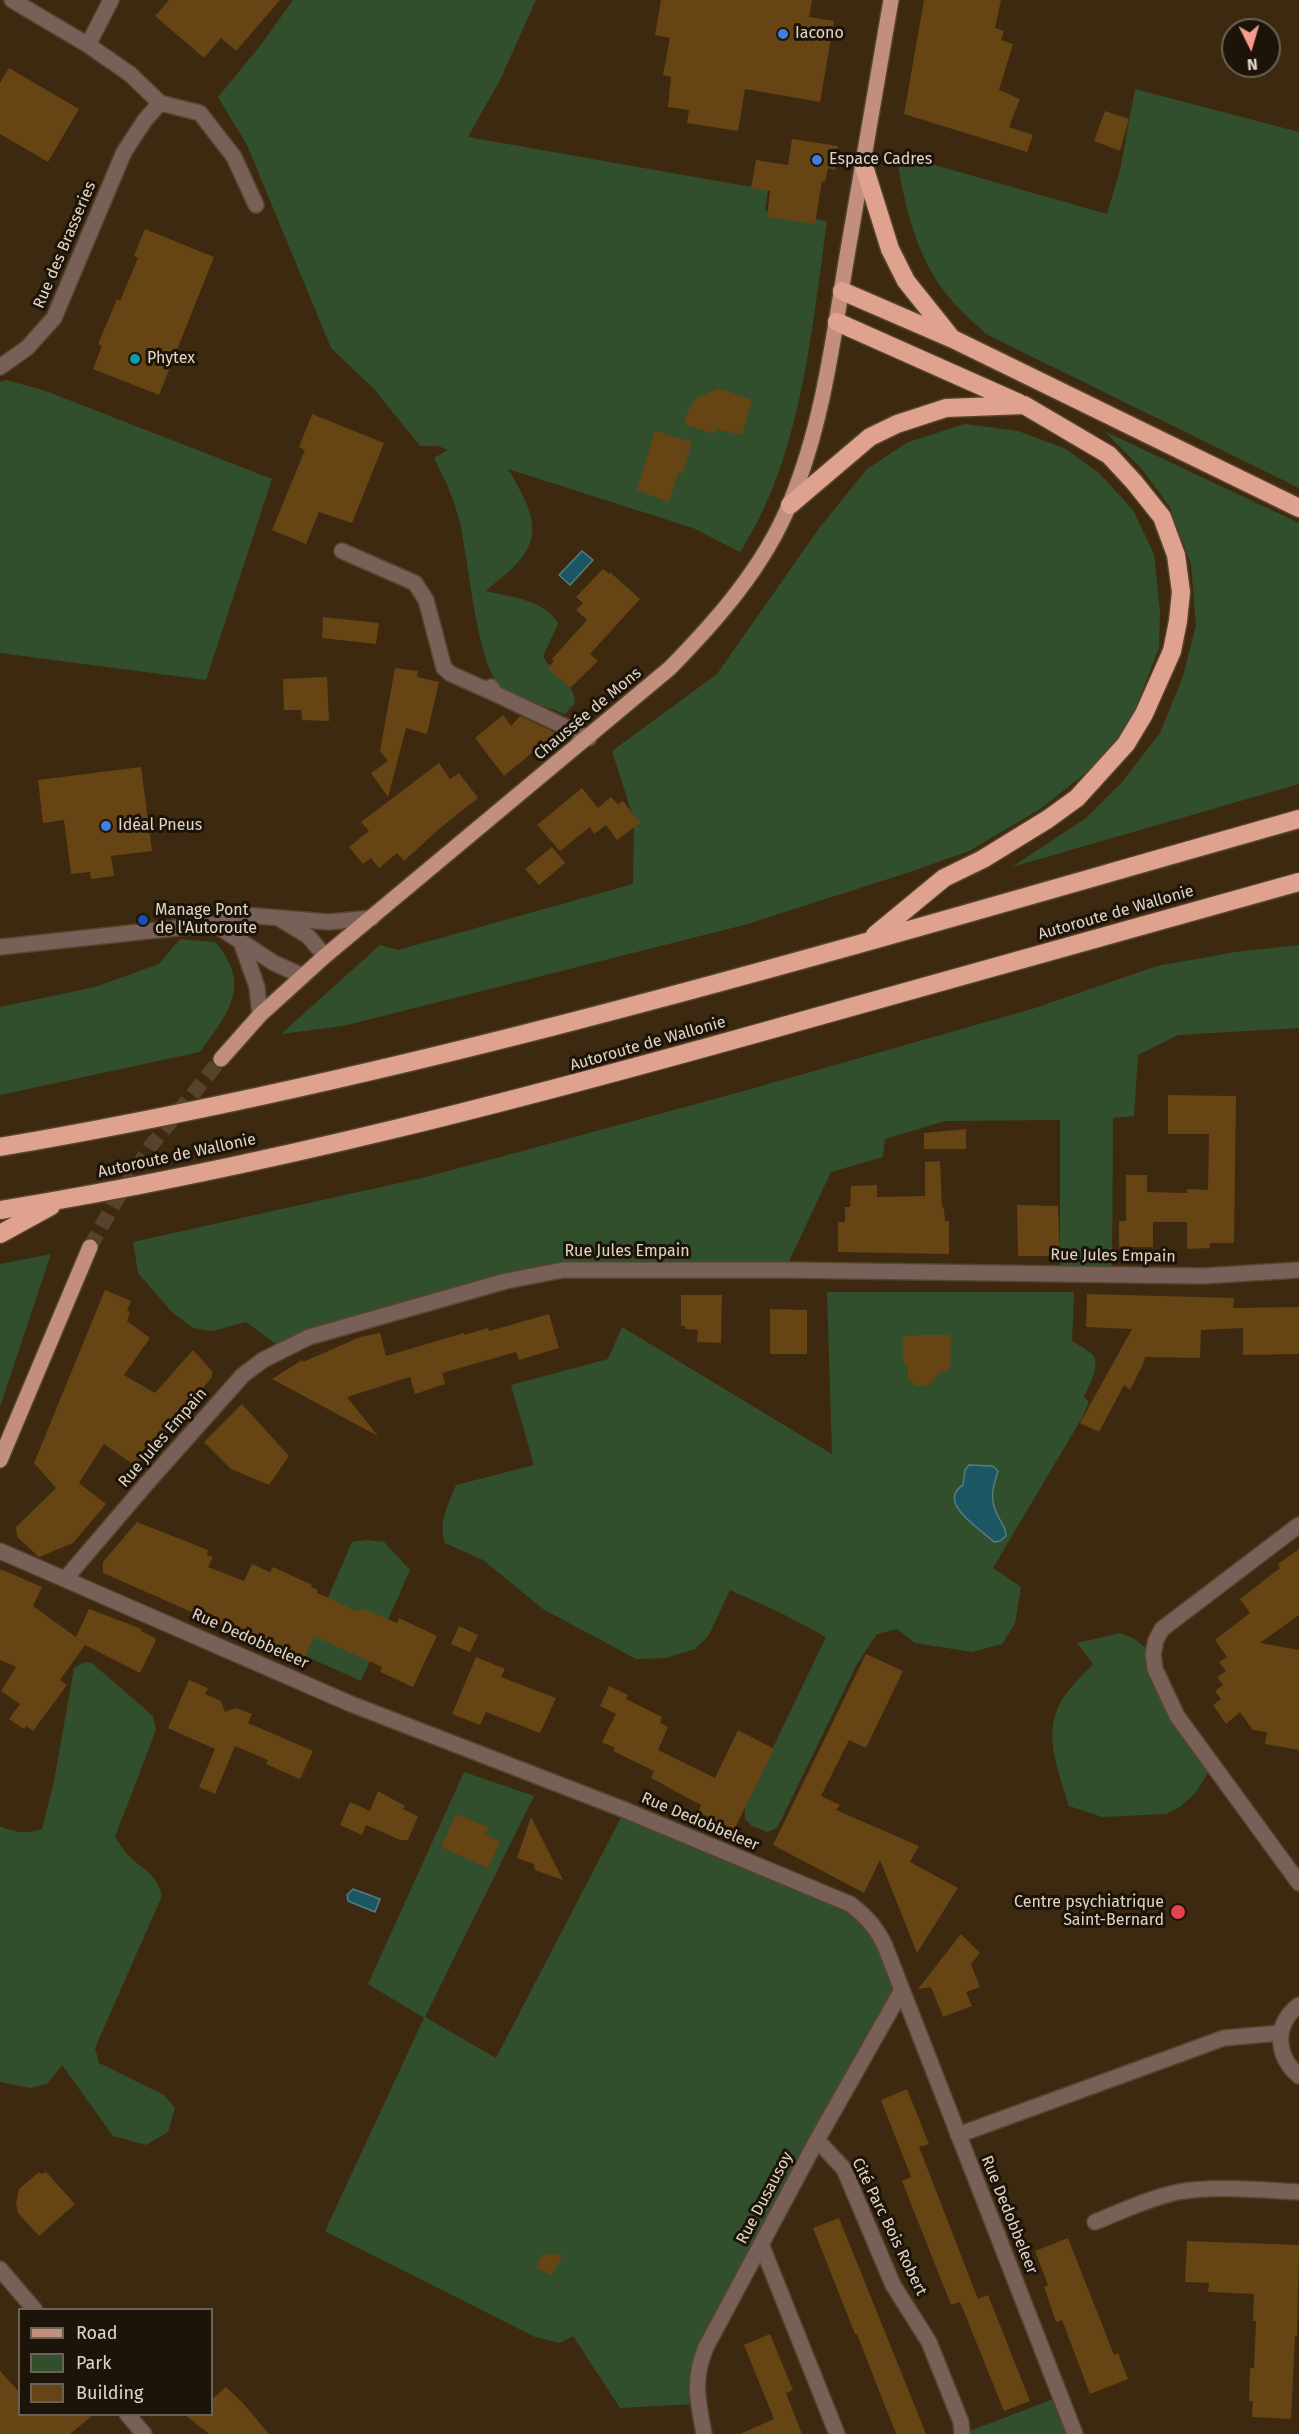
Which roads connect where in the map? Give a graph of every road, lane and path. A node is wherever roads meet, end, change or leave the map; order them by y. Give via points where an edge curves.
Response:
1 (12, 0) edge
2 (111, 0) edge
3 (891, 0) edge
4 (88, 45) junction
5 (160, 103) junction
6 (863, 163) junction
7 (256, 205) dead end
8 (842, 291) junction
9 (837, 322) junction
10 (953, 339) junction
11 (0, 367) edge
12 (1024, 405) junction
13 (790, 505) junction
14 (1299, 508) edge
15 (342, 551) dead end
16 (484, 680) dead end
17 (496, 694) junction
18 (589, 738) junction
19 (1299, 819) edge
20 (1299, 882) edge
21 (279, 918) junction
22 (372, 918) junction
23 (214, 924) junction
24 (240, 939) junction
25 (869, 940) junction
26 (0, 947) edge
27 (325, 956) junction
28 (303, 976) junction
29 (260, 1015) junction
30 (221, 1059) tunnel mouth
31 (0, 1147) edge
32 (63, 1200) junction
33 (0, 1210) edge
34 (0, 1234) edge
35 (90, 1247) tunnel mouth
36 (1299, 1270) edge
37 (0, 1460) edge
38 (1299, 1525) edge
39 (0, 1551) edge
40 (66, 1578) junction
41 (1299, 1883) edge
42 (902, 1990) junction
43 (1299, 2005) edge
44 (1280, 2033) junction
45 (1299, 2076) edge
46 (958, 2135) junction
47 (817, 2140) junction
48 (1299, 2192) edge
49 (1095, 2222) dead end
50 (761, 2244) junction
51 (0, 2270) edge
52 (33, 2308) edge
53 (128, 2416) edge
54 (144, 2434) edge
55 (704, 2434) edge
56 (837, 2434) edge
57 (962, 2434) edge
58 (1075, 2434) edge

1 - 4 street
2 - 4 street
3 - 6 main road
4 - 5 street via 129,74
5 - 7 street via 200,113 234,157
5 - 11 street, Rue des Brasseries via 124,152 54,318 27,348
6 - 8 main road, Chaussée de Mons
6 - 10 highway via 890,249 906,281
8 - 9 main road, Chaussée de Mons
8 - 10 highway
9 - 12 highway
9 - 13 main road, Chaussée de Mons via 819,416
10 - 14 highway
12 - 13 highway via 946,408 897,424 870,437
12 - 25 highway via 1109,455 1162,517 1176,555 1181,592 1172,651 1126,744 1077,798 983,860 945,878
13 - 18 main road, Chaussée de Mons via 746,580 710,628
15 - 17 street via 415,584 426,600 444,668
16 - 17 street
17 - 18 street
18 - 22 main road, Chaussée de Mons
19 - 25 highway
20 - 32 highway, Autoroute de Wallonie via 547,1092 323,1146
21 - 22 street via 329,922
21 - 23 street via 245,915
21 - 27 street via 308,936
22 - 27 main road, Chaussée de Mons
23 - 24 street
23 - 26 street
24 - 28 street via 274,963
24 - 29 street via 257,987
25 - 31 highway via 527,1033 320,1083
27 - 28 main road, Chaussée de Mons
28 - 29 main road
29 - 30 main road
32 - 33 highway, Autoroute de Wallonie
32 - 34 highway
35 - 37 main road
36 - 40 street, Rue Jules Empain via 1203,1276 563,1270 506,1281 309,1337 263,1360 243,1375
38 - 41 street via 1162,1629 1153,1654 1155,1669 1177,1716
39 - 40 street, Rue Dedobbeleer
40 - 42 street, Rue Dedobbeleer via 351,1704 625,1810 850,1904 876,1927
42 - 46 street, Rue Dedobbeleer
42 - 47 street, Rue Dusausoy
43 - 44 street via 1284,2021
44 - 45 street via 1283,2057
44 - 46 street via 1224,2038
46 - 58 street, Rue Dedobbeleer
47 - 50 street, Rue Dusausoy
47 - 57 street, Cité Parc Bois Robert via 844,2169 893,2285 929,2342 961,2422
48 - 49 street via 1178,2192
50 - 55 street, Rue Dusausoy via 699,2365 696,2385
50 - 56 street
51 - 52 street
53 - 54 street

